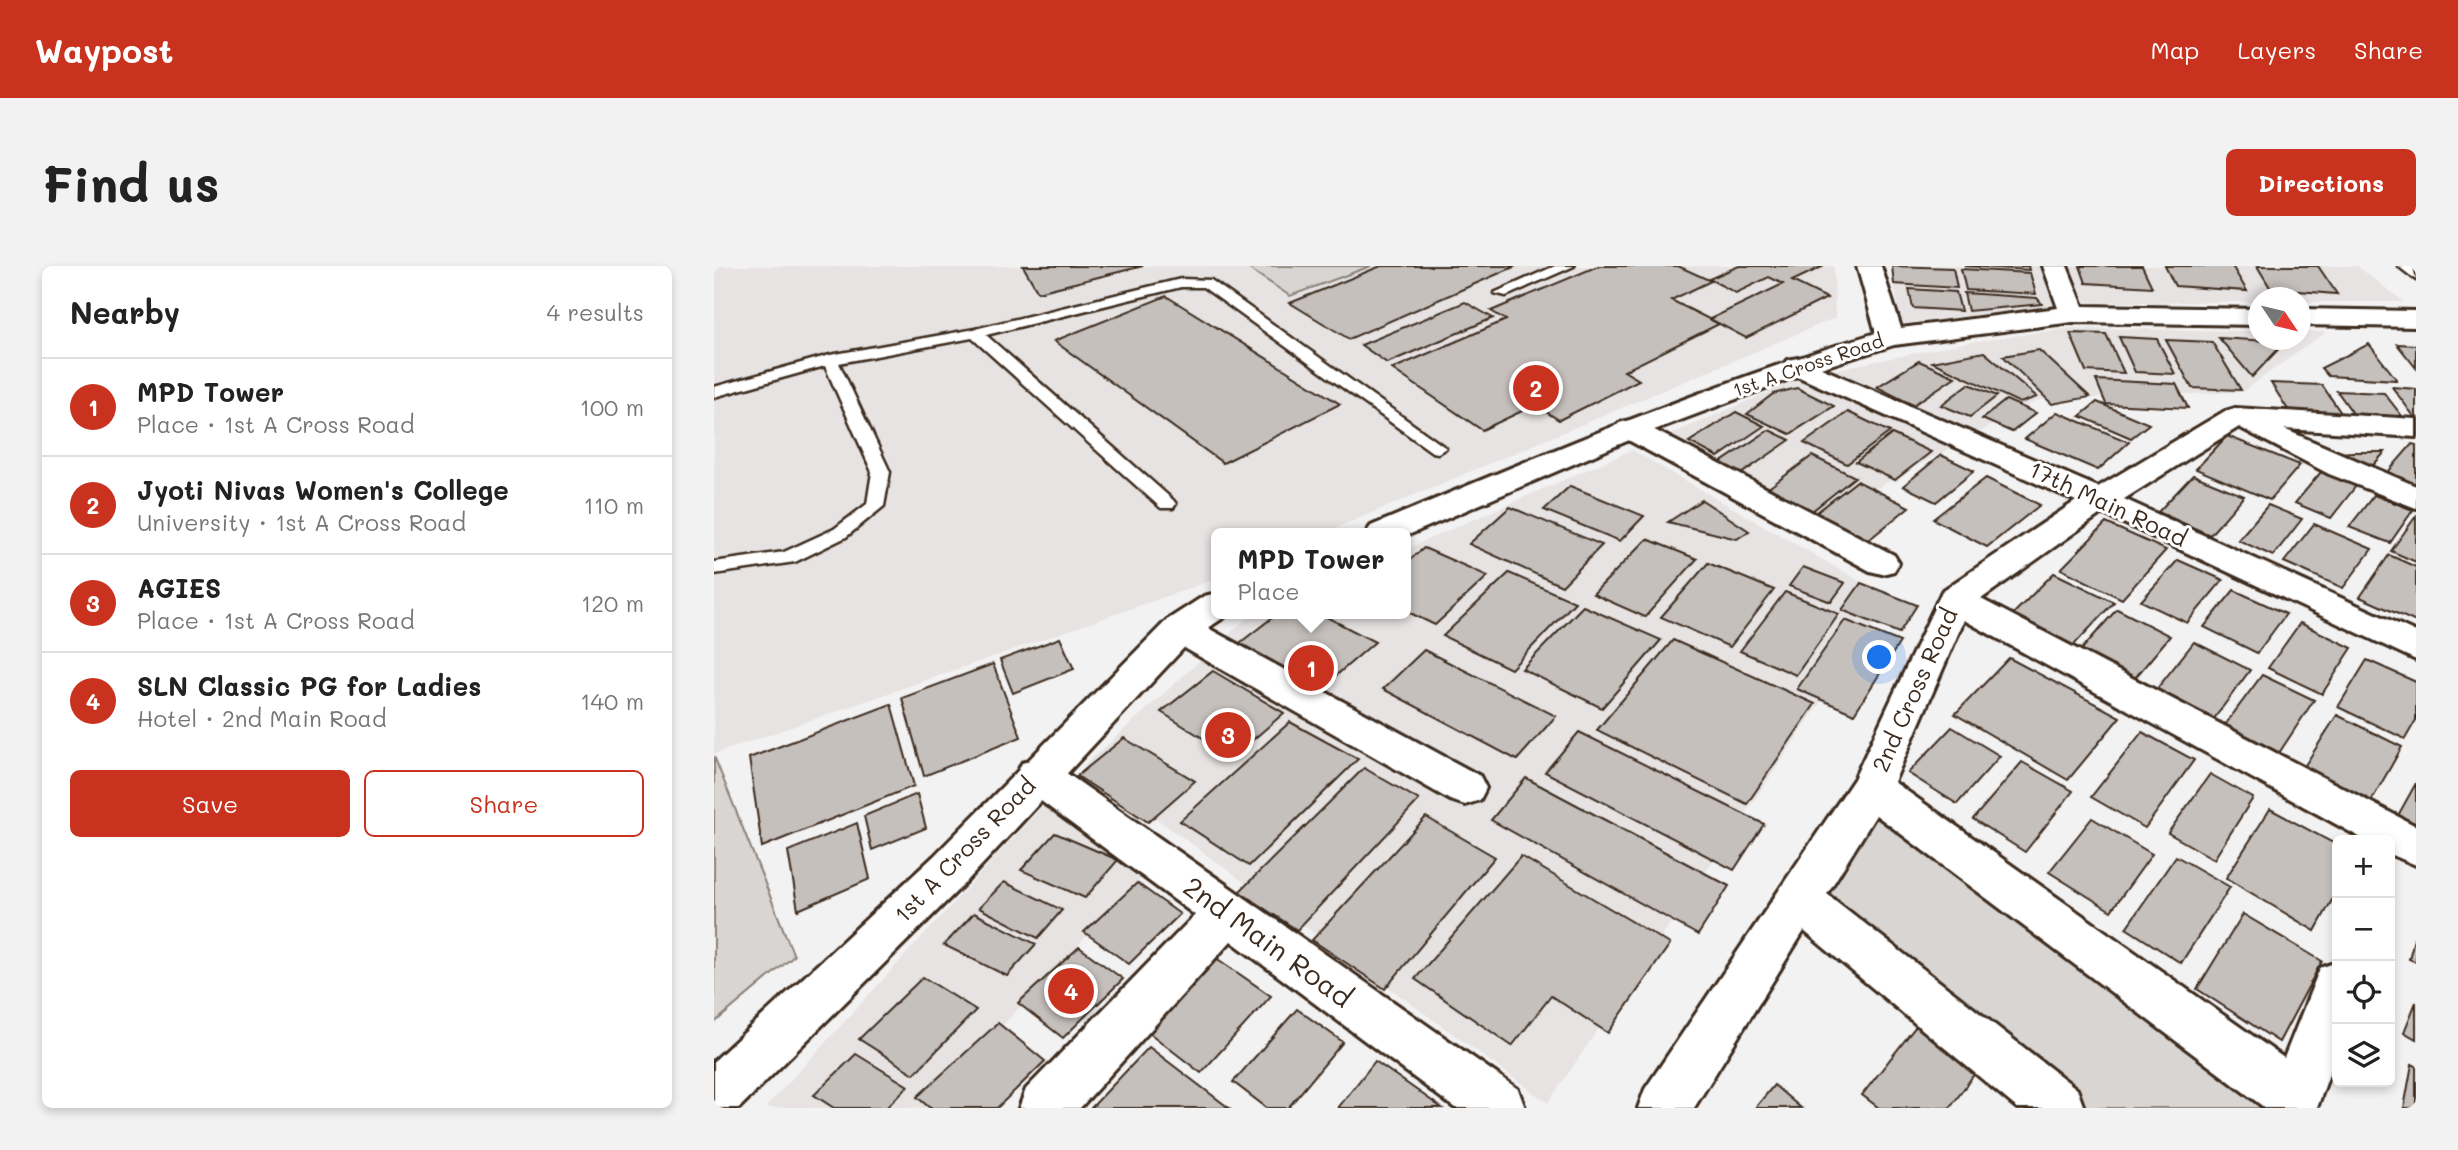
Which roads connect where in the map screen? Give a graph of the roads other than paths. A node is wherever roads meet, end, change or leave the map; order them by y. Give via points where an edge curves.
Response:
1 (1567, 266) edge
2 (1869, 266) edge
3 (2055, 266) edge
4 (2405, 266) edge
5 (2416, 276) edge
6 (1501, 293) dead end
7 (2073, 314) junction
8 (2248, 317) edge
9 (2311, 317) edge
10 (2416, 319) edge
11 (975, 333) junction
12 (1891, 337) junction
13 (830, 360) junction
14 (1798, 366) junction
15 (714, 392) edge
16 (2235, 417) junction
17 (2416, 428) edge
18 (1630, 429) junction
19 (1438, 448) dead end
20 (2416, 498) edge
21 (2100, 500) junction
22 (1167, 504) dead end
23 (1395, 528) edge
24 (1882, 563) dead end
25 (714, 568) edge
26 (1955, 600) junction
27 (1211, 608) edge
28 (1180, 629) junction
29 (2416, 647) edge
30 (1037, 775) junction
31 (1465, 788) dead end
32 (1871, 788) junction
33 (2400, 843) edge
34 (1798, 898) junction
35 (1227, 913) junction
36 (2332, 997) edge
37 (714, 1097) edge
38 (2293, 1102) edge
39 (1045, 1108) edge
40 (1499, 1108) edge
41 (1664, 1108) edge
42 (2058, 1108) edge

1 - 6 lane
2 - 12 street
3 - 7 street
4 - 5 lane
7 - 8 street, 1st A Cross Road
7 - 12 street, 1st A Cross Road
9 - 10 street
11 - 13 lane
11 - 19 lane via 1181,283 1206,283
11 - 22 lane
12 - 14 street, 1st A Cross Road
13 - 15 lane
13 - 25 lane via 881,472 875,506 840,533 788,558
14 - 18 street, 1st A Cross Road
14 - 21 street, 17th Main Road
16 - 17 street
16 - 20 street
16 - 21 street, 2nd Cross Road
18 - 23 street, 1st A Cross Road
18 - 24 street
21 - 26 street, 2nd Cross Road
21 - 29 street, 17th Main Road
26 - 32 street, 2nd Cross Road
26 - 33 street
27 - 28 street, 1st A Cross Road
28 - 30 street, 1st A Cross Road
28 - 31 street
30 - 35 street, 2nd Main Road
30 - 37 street, 1st A Cross Road via 950,869
32 - 34 street, 2nd Cross Road
32 - 38 street
34 - 41 street, 2nd Cross Road
34 - 42 street
35 - 39 street
35 - 40 street, 2nd Main Road
36 - 38 street

